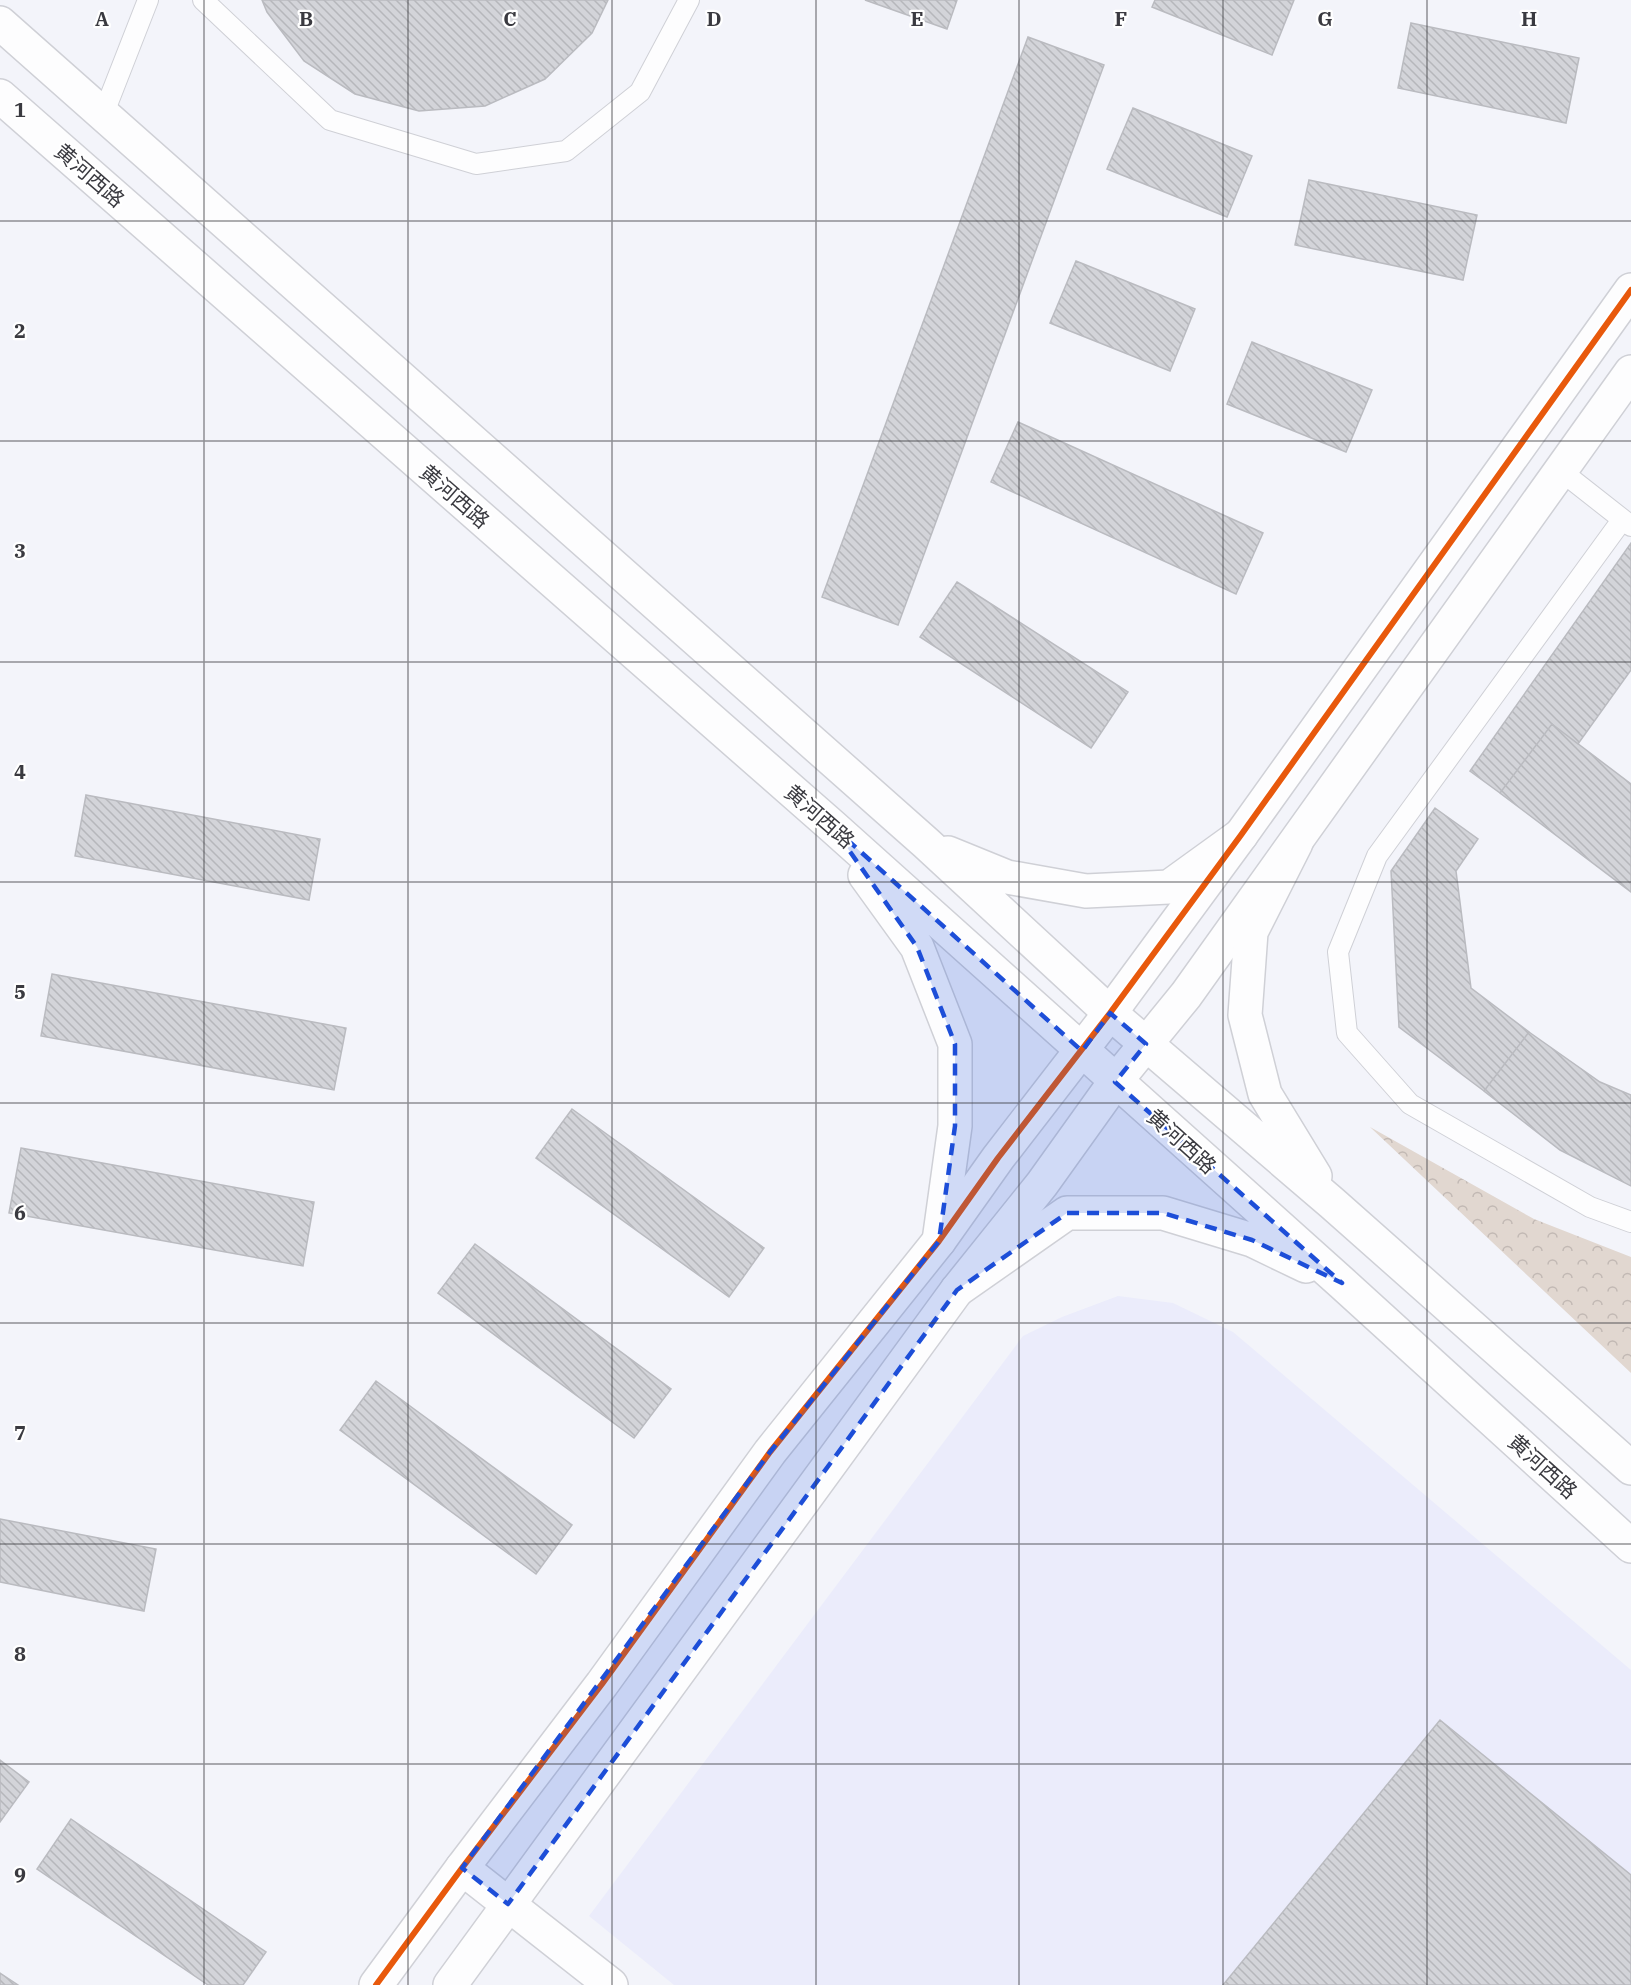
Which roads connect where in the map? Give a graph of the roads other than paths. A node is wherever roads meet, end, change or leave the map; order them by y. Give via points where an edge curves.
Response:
1 (148, 0) edge
2 (203, 0) edge
3 (689, 0) edge
4 (0, 23) edge
5 (0, 96) edge
6 (103, 115) junction
7 (1631, 290) edge
8 (1631, 372) edge
9 (1561, 471) junction
10 (1627, 523) edge
11 (832, 826) junction
12 (1241, 835) junction
13 (926, 843) junction
14 (1296, 843) junction
15 (1110, 1013) junction
16 (1146, 1044) junction
17 (1082, 1051) junction
18 (1115, 1082) junction
19 (1332, 1203) junction
20 (1631, 1222) edge
21 (939, 1241) junction
22 (1342, 1283) junction
23 (957, 1290) junction
24 (1631, 1468) edge
25 (1631, 1546) edge
26 (462, 1868) junction
27 (508, 1904) junction
28 (376, 1985) edge
29 (450, 1985) edge
30 (611, 1985) edge

1 - 6 lane
2 - 3 lane via 330,120 476,164 566,151 640,92
4 - 6 main road
5 - 11 main road, 黄河西路
6 - 13 main road
7 - 12 main road
8 - 9 main road
9 - 10 lane
9 - 14 main road
10 - 20 lane via 1377,856 1338,952 1347,1033 1410,1104 1590,1207
11 - 17 main road, 黄河西路
11 - 21 main road via 917,947 955,1044 955,1126
12 - 13 main road via 1169,887 1086,891 1007,877
12 - 15 main road
13 - 15 main road
14 - 16 main road
14 - 19 main road via 1251,932 1245,1015 1265,1094
15 - 16 main road
15 - 17 main road
16 - 18 main road
16 - 19 main road
17 - 18 main road, 黄河西路
17 - 21 main road
18 - 22 main road, 黄河西路
18 - 23 main road via 1042,1184
19 - 24 main road
21 - 26 main road via 770,1452 602,1684
22 - 23 main road via 1252,1240 1163,1213 1067,1213
22 - 25 main road, 黄河西路
23 - 27 main road
26 - 27 main road
26 - 28 main road
27 - 29 main road
27 - 30 main road

